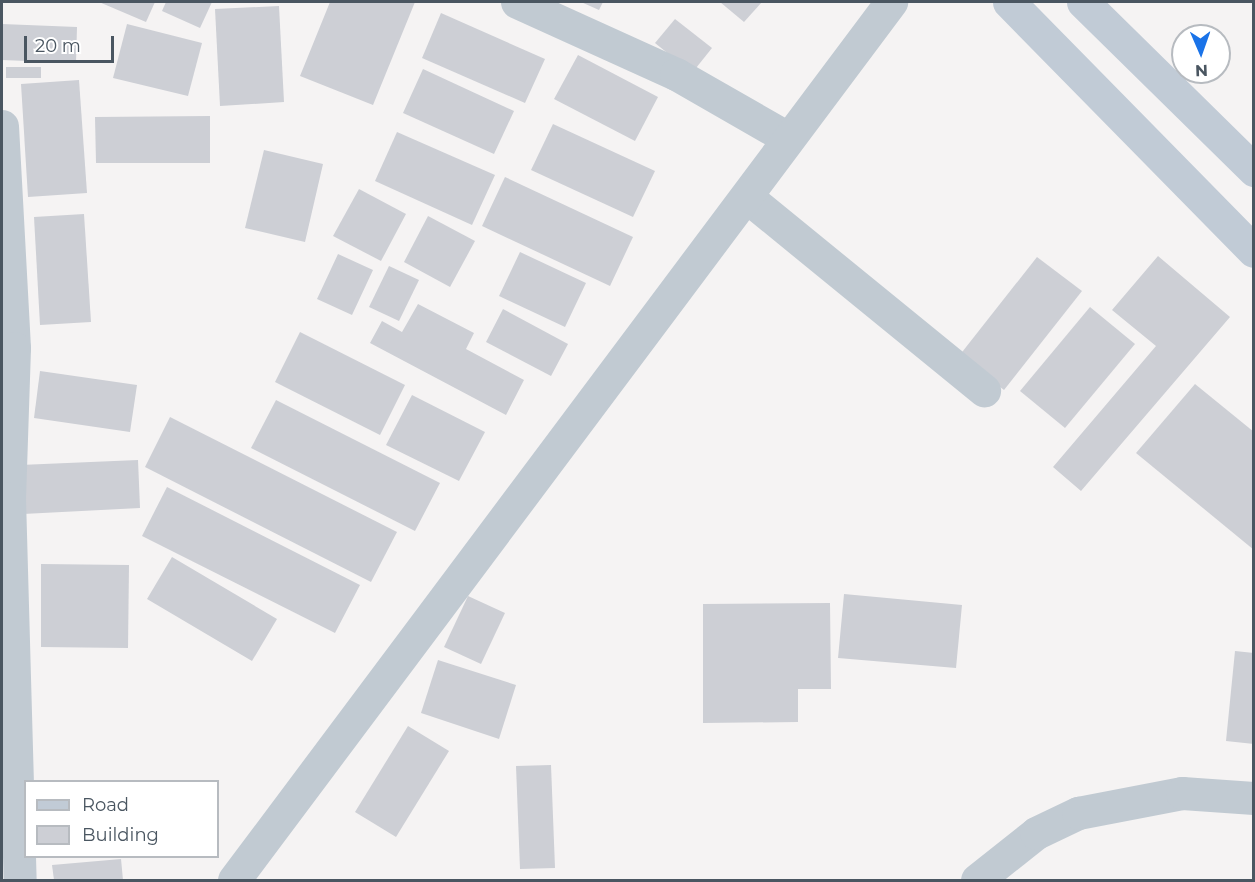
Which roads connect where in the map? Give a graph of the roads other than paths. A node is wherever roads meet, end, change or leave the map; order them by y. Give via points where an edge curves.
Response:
1 (518, 2) edge
2 (891, 2) edge
3 (1009, 2) edge
4 (1083, 2) edge
5 (2, 126) edge
6 (786, 137) junction
7 (1254, 170) edge
8 (747, 197) junction
9 (1254, 251) edge
10 (8, 348) edge
11 (984, 390) dead end
12 (1254, 798) edge
13 (20, 880) edge
14 (234, 880) edge
15 (977, 880) edge

1 - 6 street via 676,74
2 - 6 street
3 - 9 main road
4 - 7 main road
5 - 10 street
6 - 8 street
8 - 11 street
8 - 14 street
10 - 13 street
12 - 15 street via 1182,793 1078,813 1036,833

